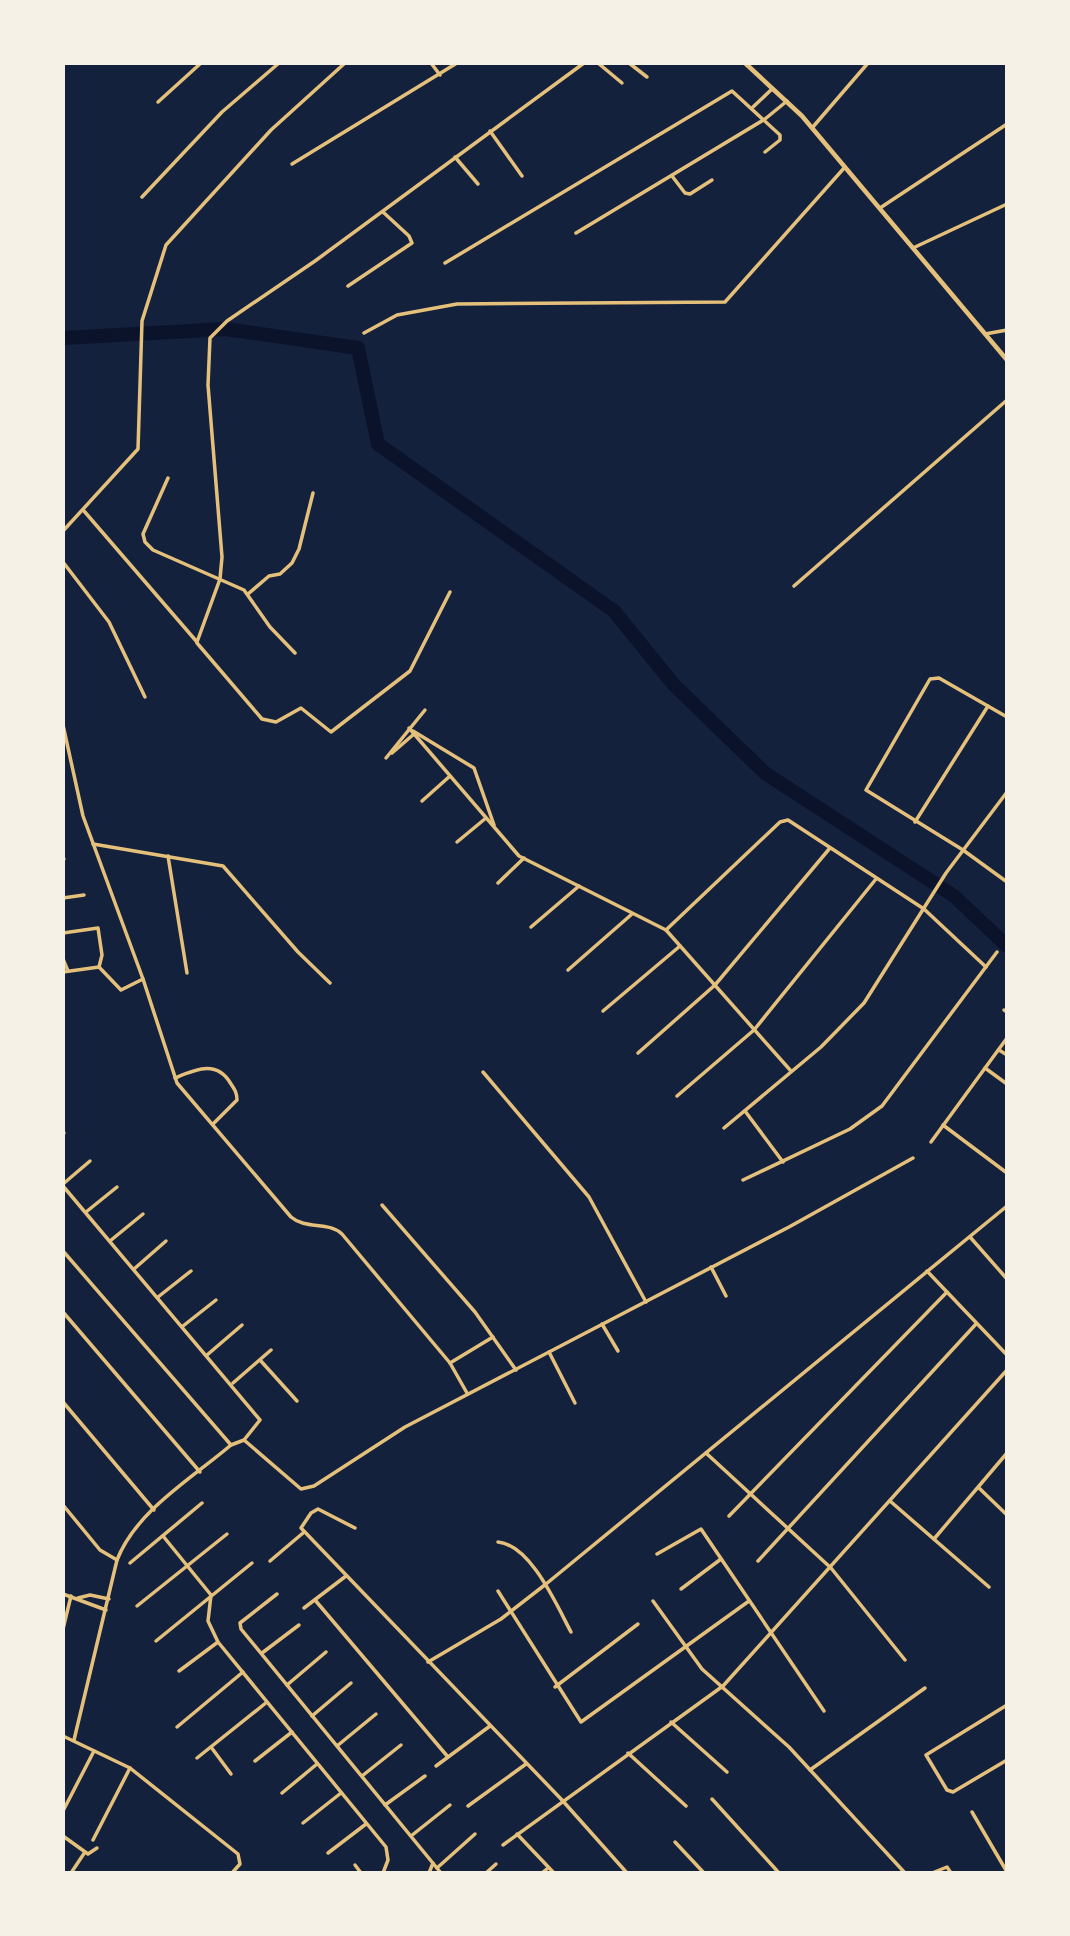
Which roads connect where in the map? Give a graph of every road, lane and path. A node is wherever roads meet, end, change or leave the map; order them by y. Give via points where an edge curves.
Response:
1 (201, 63) edge
2 (279, 63) edge
3 (345, 63) edge
4 (431, 63) edge
5 (457, 63) edge
6 (584, 63) edge
7 (598, 63) edge
8 (629, 63) edge
9 (746, 63) edge
10 (868, 63) edge
11 (440, 75) junction
12 (647, 76) dead end
13 (622, 83) dead end
14 (774, 88) junction
15 (787, 101) junction
16 (158, 102) dead end
17 (753, 107) junction
18 (765, 119) junction
19 (1007, 124) edge
20 (812, 128) junction
21 (490, 131) junction
22 (765, 152) dead end
23 (456, 156) junction
24 (292, 164) dead end
25 (845, 167) junction
26 (522, 176) dead end
27 (672, 176) junction
28 (712, 180) dead end
29 (478, 184) dead end
30 (142, 197) dead end
31 (1007, 204) edge
32 (879, 209) junction
33 (383, 211) junction
34 (576, 233) dead end
35 (913, 248) junction
36 (445, 263) dead end
37 (348, 286) dead end
38 (1007, 330) edge
39 (364, 333) dead end
40 (985, 334) junction
41 (1007, 360) edge
42 (1007, 400) edge
43 (168, 478) dead end
44 (313, 493) dead end
45 (84, 511) junction
46 (63, 531) edge
47 (63, 562) edge
48 (220, 579) junction
49 (794, 586) dead end
50 (450, 592) dead end
51 (248, 594) junction
52 (197, 642) junction
53 (295, 653) dead end
54 (145, 697) dead end
55 (989, 706) junction
56 (425, 710) dead end
57 (1007, 717) edge
58 (63, 725) edge
59 (409, 728) junction
60 (414, 734) junction
61 (450, 776) junction
62 (1007, 792) edge
63 (422, 801) dead end
64 (486, 818) junction
65 (915, 822) junction
66 (495, 828) junction
67 (457, 842) dead end
68 (93, 844) junction
69 (830, 848) junction
70 (963, 850) junction
71 (168, 856) junction
72 (524, 858) junction
73 (877, 879) junction
74 (1007, 882) edge
75 (498, 883) dead end
76 (579, 886) junction
77 (84, 895) dead end
78 (63, 898) edge
79 (924, 909) junction
80 (633, 914) junction
81 (531, 927) dead end
82 (666, 930) junction
83 (63, 933) edge
84 (680, 946) junction
85 (997, 953) dead end
86 (63, 958) edge
87 (99, 967) junction
88 (986, 967) junction
89 (568, 970) dead end
90 (65, 971) edge
91 (187, 973) dead end
92 (143, 979) junction
93 (331, 983) dead end
94 (715, 985) junction
95 (603, 1011) dead end
96 (754, 1030) junction
97 (1007, 1038) edge
98 (999, 1050) junction
99 (639, 1053) dead end
100 (1007, 1055) edge
101 (985, 1068) junction
102 (791, 1071) junction
103 (483, 1072) dead end
104 (175, 1078) junction
105 (1007, 1084) edge
106 (677, 1096) dead end
107 (745, 1111) junction
108 (213, 1125) junction
109 (943, 1125) junction
110 (724, 1128) dead end
111 (931, 1142) dead end
112 (913, 1158) dead end
113 (90, 1161) dead end
114 (783, 1162) junction
115 (1007, 1172) edge
116 (743, 1180) dead end
117 (63, 1185) edge
118 (117, 1187) dead end
119 (382, 1205) dead end
120 (1007, 1206) edge
121 (86, 1213) junction
122 (144, 1214) dead end
123 (970, 1237) junction
124 (110, 1241) junction
125 (166, 1241) dead end
126 (63, 1251) edge
127 (711, 1267) junction
128 (134, 1269) junction
129 (191, 1271) dead end
130 (927, 1271) junction
131 (1007, 1279) edge
132 (947, 1292) junction
133 (726, 1296) dead end
134 (158, 1297) junction
135 (216, 1300) dead end
136 (646, 1302) junction
137 (63, 1312) edge
138 (602, 1324) junction
139 (976, 1324) junction
140 (242, 1325) dead end
141 (183, 1326) junction
142 (494, 1337) junction
143 (271, 1350) dead end
144 (618, 1351) dead end
145 (550, 1352) junction
146 (207, 1354) junction
147 (1007, 1355) edge
148 (260, 1360) junction
149 (450, 1363) junction
150 (516, 1370) junction
151 (1007, 1370) edge
152 (232, 1384) junction
153 (467, 1394) junction
154 (297, 1401) dead end
155 (63, 1402) edge
156 (575, 1403) dead end
157 (244, 1440) junction
158 (231, 1446) junction
159 (706, 1452) junction
160 (1007, 1453) edge
161 (200, 1472) junction
162 (979, 1488) junction
163 (750, 1495) junction
164 (890, 1501) junction
165 (202, 1503) dead end
166 (63, 1505) edge
167 (154, 1510) junction
168 (68, 1512) junction
169 (1007, 1514) edge
170 (729, 1516) dead end
171 (63, 1517) edge
172 (355, 1528) dead end
173 (787, 1529) junction
174 (303, 1533) junction
175 (227, 1534) dead end
176 (163, 1536) junction
177 (934, 1539) junction
178 (498, 1542) dead end
179 (657, 1555) dead end
180 (721, 1559) junction
181 (117, 1560) junction
182 (270, 1561) dead end
183 (758, 1561) dead end
184 (130, 1563) dead end
185 (252, 1563) dead end
186 (187, 1566) junction
187 (831, 1568) junction
188 (346, 1576) junction
189 (546, 1584) junction
190 (989, 1587) dead end
191 (681, 1589) dead end
192 (498, 1591) dead end
193 (63, 1594) edge
194 (277, 1594) dead end
195 (211, 1595) junction
196 (71, 1596) junction
197 (78, 1598) junction
198 (109, 1599) junction
199 (315, 1600) junction
200 (653, 1601) dead end
201 (749, 1601) junction
202 (137, 1606) dead end
203 (304, 1608) dead end
204 (106, 1610) junction
205 (510, 1612) junction
206 (638, 1624) dead end
207 (299, 1625) dead end
208 (63, 1629) edge
209 (571, 1632) dead end
210 (772, 1634) junction
211 (156, 1641) dead end
212 (218, 1642) junction
213 (687, 1648) junction
214 (326, 1652) dead end
215 (262, 1653) junction
216 (905, 1660) dead end
217 (428, 1662) junction
218 (179, 1671) dead end
219 (243, 1672) junction
220 (351, 1684) dead end
221 (286, 1685) junction
222 (723, 1686) junction
223 (555, 1687) junction
224 (925, 1688) dead end
225 (267, 1702) junction
226 (1007, 1705) edge
227 (824, 1711) dead end
228 (376, 1714) dead end
229 (312, 1716) junction
230 (671, 1722) junction
231 (490, 1726) junction
232 (177, 1727) dead end
233 (292, 1732) junction
234 (63, 1736) edge
235 (74, 1740) junction
236 (401, 1745) dead end
237 (337, 1746) junction
238 (211, 1747) junction
239 (95, 1750) junction
240 (628, 1753) junction
241 (448, 1757) junction
242 (197, 1758) dead end
243 (1007, 1760) edge
244 (255, 1761) dead end
245 (317, 1764) junction
246 (526, 1764) junction
247 (436, 1766) dead end
248 (130, 1768) junction
249 (810, 1770) junction
250 (727, 1772) dead end
251 (231, 1774) dead end
252 (362, 1776) junction
253 (425, 1776) dead end
254 (282, 1793) dead end
255 (341, 1793) junction
256 (712, 1799) dead end
257 (562, 1800) junction
258 (385, 1805) junction
259 (450, 1805) dead end
260 (468, 1806) dead end
261 (686, 1806) dead end
262 (63, 1811) edge
263 (972, 1812) dead end
264 (303, 1823) dead end
265 (366, 1824) junction
266 (475, 1834) dead end
267 (517, 1834) junction
268 (63, 1836) edge
269 (411, 1836) junction
270 (93, 1840) dead end
271 (675, 1842) dead end
272 (503, 1845) dead end
273 (97, 1848) dead end
274 (85, 1852) junction
275 (328, 1853) dead end
276 (433, 1863) junction
277 (496, 1864) dead end
278 (355, 1865) dead end
279 (437, 1868) junction
280 (548, 1868) junction
281 (1007, 1872) edge
282 (71, 1873) edge
283 (232, 1873) edge
284 (361, 1873) edge
285 (383, 1873) edge
286 (429, 1873) edge
287 (441, 1873) edge
288 (486, 1873) edge
289 (542, 1873) edge
290 (554, 1873) edge
291 (627, 1873) edge
292 (704, 1873) edge
293 (779, 1873) edge
294 (905, 1873) edge
295 (932, 1873) edge
296 (951, 1873) edge

1 - 16 street
2 - 30 street via 222,113
3 - 45 street via 271,130 170,237 139,339 138,449
4 - 11 street
5 - 11 street
6 - 21 street
7 - 13 street
8 - 12 street
9 - 14 street
10 - 20 street
11 - 24 street
14 - 15 street
14 - 17 street
15 - 18 street
15 - 20 street
17 - 18 street
17 - 36 street via 737,92 726,93
18 - 22 street via 780,135
18 - 27 street
19 - 32 street
20 - 25 street
21 - 23 street
21 - 26 street
23 - 29 street
23 - 33 street
25 - 32 street
25 - 39 street via 725,302 457,304 397,315
27 - 28 street via 690,194
27 - 34 street
31 - 35 street
32 - 35 street
33 - 37 street via 412,243
33 - 48 street via 227,321 208,342 222,545
35 - 40 street
38 - 40 street
40 - 41 street
42 - 49 street
43 - 48 street via 143,538 153,550
44 - 51 street via 292,563
45 - 46 street
45 - 52 street
47 - 54 street via 108,622
48 - 51 street
48 - 52 street
50 - 52 street via 410,671 331,732 301,708 276,722 262,719
51 - 53 street
55 - 57 street
55 - 65 street
55 - 65 street via 939,678 930,679 866,788 867,793
56 - 59 street
58 - 68 street
59 - 60 street
59 - 60 street via 386,758
59 - 66 street via 474,768
60 - 61 street
61 - 63 street
61 - 64 street
62 - 70 street
64 - 66 street
64 - 67 street
65 - 70 street
66 - 72 street
68 - 71 street
68 - 92 street
69 - 73 street
69 - 82 street via 784,820
69 - 94 street
70 - 74 street
70 - 79 street
71 - 91 street
71 - 93 street via 223,866
72 - 75 street
72 - 76 street
73 - 79 street
73 - 96 street
76 - 80 street
76 - 81 street
77 - 78 street
79 - 88 street
79 - 102 street via 864,1003
80 - 82 street
80 - 89 street
82 - 84 street
83 - 87 street via 98,928
84 - 94 street
84 - 95 street
85 - 88 street
86 - 90 street
87 - 90 street
87 - 92 street via 121,990
88 - 114 street via 882,1106 850,1129
92 - 104 street
94 - 96 street
94 - 99 street
96 - 102 street
96 - 106 street
97 - 98 street
98 - 100 street
98 - 101 street
101 - 105 street
101 - 109 street
102 - 107 street
103 - 136 street via 589,1197
104 - 108 street
104 - 108 street via 199,1069 225,1073 237,1100
107 - 110 street
107 - 114 street
108 - 149 street via 291,1217 342,1234
109 - 111 street
109 - 115 street
112 - 127 street
113 - 117 street
114 - 116 street
117 - 121 street
118 - 121 street
119 - 142 street
120 - 123 street
121 - 124 street
122 - 124 street
123 - 130 street
123 - 131 street
124 - 128 street
125 - 128 street
126 - 158 street
127 - 133 street
127 - 136 street
128 - 134 street
129 - 134 street
130 - 132 street
130 - 159 street
132 - 139 street
132 - 163 street
134 - 141 street
135 - 141 street
136 - 138 street
137 - 161 street
138 - 144 street
138 - 145 street
139 - 147 street
139 - 173 street
140 - 146 street
141 - 146 street
142 - 149 street
142 - 150 street
143 - 148 street
145 - 150 street
145 - 156 street
146 - 152 street
148 - 152 street
148 - 154 street
149 - 153 street
150 - 153 street
151 - 164 street
152 - 157 street via 260,1420
153 - 157 street via 308,1488 296,1486
155 - 167 street
157 - 158 street
158 - 161 street
159 - 163 street
159 - 189 street
160 - 162 street
161 - 167 street
162 - 169 street
162 - 177 street
163 - 170 street
163 - 173 street
164 - 177 street
164 - 187 street
165 - 176 street
166 - 168 street
167 - 181 street via 125,1539
168 - 171 street
168 - 181 street via 100,1550
172 - 174 street via 318,1509 302,1526
173 - 183 street
173 - 187 street
174 - 182 street
174 - 188 street
175 - 186 street
176 - 184 street
176 - 186 street
177 - 190 street
178 - 189 street via 513,1545
179 - 180 street via 698,1528
180 - 191 street
180 - 201 street
181 - 198 street
185 - 195 street
186 - 195 street
186 - 202 street
187 - 210 street
187 - 216 street
188 - 199 street
188 - 217 street
189 - 205 street
189 - 209 street
192 - 205 street
193 - 196 street
194 - 215 street via 240,1625
195 - 211 street
195 - 212 street via 208,1621
196 - 197 street
196 - 208 street
197 - 198 street
197 - 204 street
198 - 204 street
199 - 203 street
199 - 241 street
200 - 213 street
201 - 210 street
201 - 213 street
204 - 235 street
205 - 217 street
205 - 223 street
206 - 223 street
207 - 215 street
210 - 222 street
210 - 227 street
212 - 218 street
212 - 219 street
213 - 222 street via 702,1669
213 - 223 street via 585,1721 578,1720
214 - 221 street
215 - 221 street
217 - 231 street
219 - 225 street
219 - 232 street
220 - 229 street
221 - 229 street
222 - 230 street
222 - 249 street
224 - 249 street
225 - 233 street
225 - 238 street
226 - 243 street via 926,1755 947,1790 953,1792
228 - 237 street
229 - 237 street
230 - 240 street
230 - 250 street
231 - 241 street
231 - 246 street
233 - 244 street
233 - 245 street
234 - 235 street
235 - 239 street
236 - 252 street
237 - 252 street
238 - 242 street
238 - 251 street
239 - 248 street
239 - 262 street
240 - 257 street
240 - 261 street
241 - 247 street
245 - 254 street
245 - 255 street
246 - 257 street
246 - 260 street
248 - 270 street
248 - 283 street via 238,1854 240,1864
249 - 294 street
252 - 258 street
253 - 258 street
255 - 264 street
255 - 265 street
256 - 293 street
257 - 267 street
257 - 291 street
258 - 269 street
259 - 269 street
263 - 281 street
265 - 275 street
265 - 285 street via 387,1850
266 - 279 street
267 - 272 street
267 - 280 street
268 - 274 street
269 - 276 street
271 - 292 street
273 - 274 street via 92,1854
274 - 282 street
276 - 279 street
276 - 286 street
277 - 288 street
278 - 284 street
279 - 287 street
280 - 289 street
280 - 290 street
295 - 296 street via 947,1867

